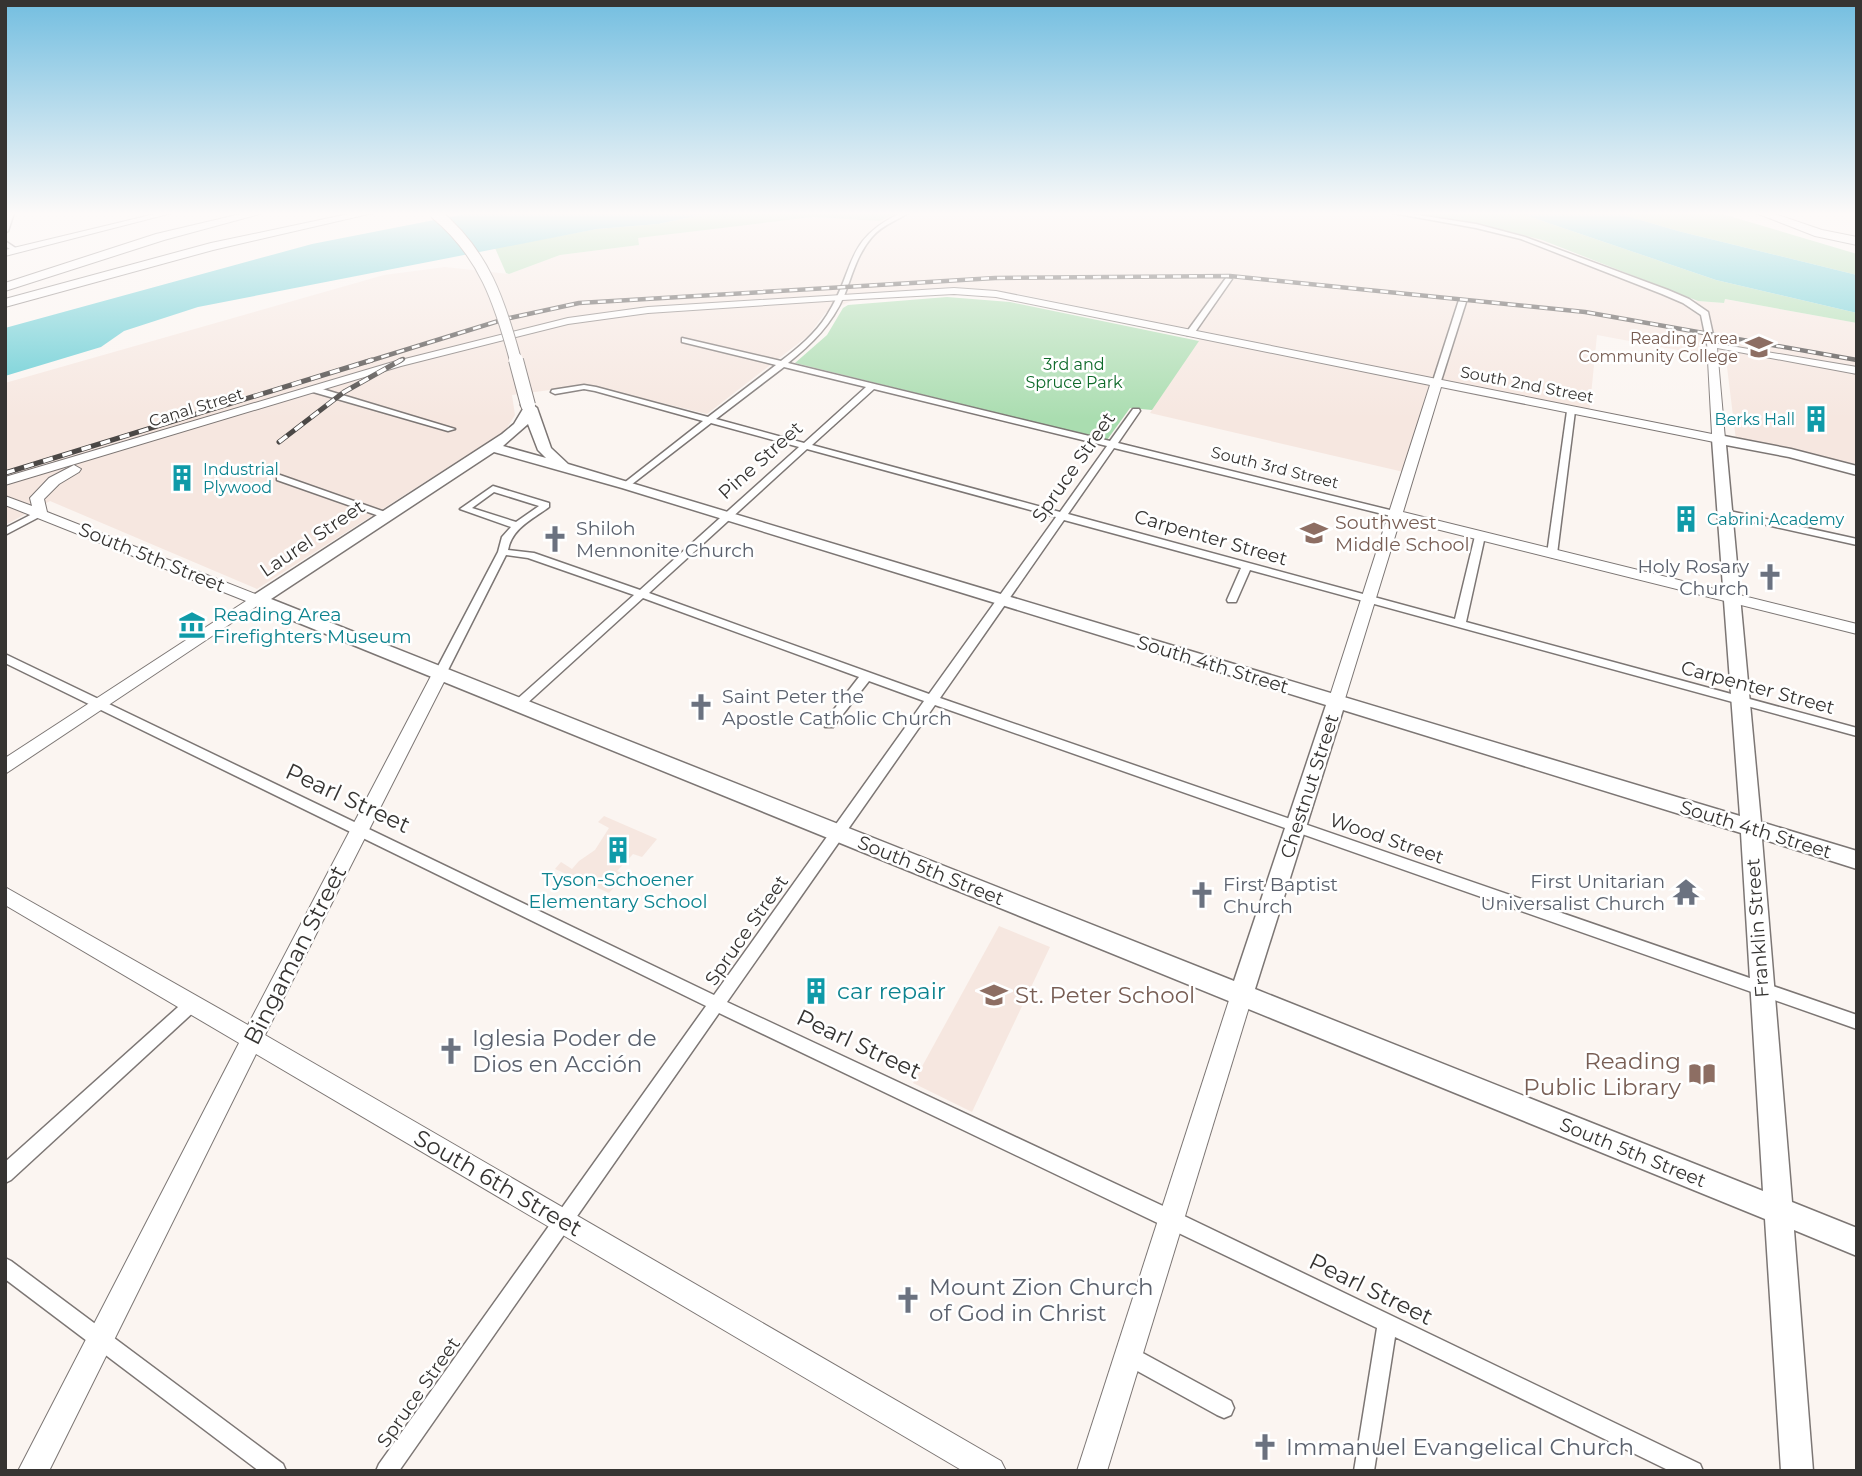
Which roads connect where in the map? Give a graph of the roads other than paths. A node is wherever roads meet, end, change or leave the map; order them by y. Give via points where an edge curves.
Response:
1 (27, 282) edge
2 (65, 282) edge
3 (77, 282) edge
4 (489, 282) edge
5 (846, 282) edge
6 (1226, 282) edge
7 (1639, 282) edge
8 (5, 288) edge
9 (842, 297) junction
10 (5, 301) edge
11 (1462, 302) dead end
12 (1190, 333) junction
13 (685, 340) dead end
14 (1711, 344) junction
15 (780, 364) junction
16 (1857, 371) edge
17 (1436, 384) junction
18 (872, 386) junction
19 (316, 390) junction
20 (555, 392) dead end
21 (529, 407) junction
22 (1136, 411) dead end
23 (1571, 411) junction
24 (709, 419) junction
25 (451, 429) dead end
26 (1719, 439) junction
27 (1111, 445) junction
28 (807, 446) junction
29 (492, 447) junction
30 (103, 454) junction
31 (570, 468) junction
32 (1857, 471) edge
33 (280, 478) dead end
34 (5, 481) edge
35 (627, 485) junction
36 (493, 489) joint
37 (5, 500) edge
38 (40, 513) junction
39 (1725, 513) junction
40 (385, 514) junction
41 (1063, 514) junction
42 (1395, 514) junction
43 (730, 516) junction
44 (519, 526) junction
45 (5, 532) edge
46 (1480, 536) junction
47 (1857, 542) edge
48 (503, 552) junction
49 (1552, 554) junction
50 (1247, 565) junction
51 (642, 594) junction
52 (1732, 598) junction
53 (1003, 599) junction
54 (1368, 599) junction
55 (258, 600) junction
56 (1232, 600) dead end
57 (1460, 623) junction
58 (1857, 629) edge
59 (5, 658) edge
60 (440, 674) junction
61 (867, 675) junction
62 (932, 699) junction
63 (1741, 700) junction
64 (1336, 702) junction
65 (101, 704) junction
66 (519, 704) junction
67 (829, 724) dead end
68 (1857, 732) edge
69 (5, 767) edge
70 (1296, 827) junction
71 (1751, 827) junction
72 (358, 831) junction
73 (838, 832) junction
74 (1857, 859) edge
75 (5, 895) edge
76 (1761, 988) junction
77 (1242, 994) junction
78 (192, 1004) junction
79 (717, 1004) junction
80 (1857, 1022) edge
81 (252, 1039) junction
82 (5, 1174) edge
83 (1777, 1210) junction
84 (1172, 1219) junction
85 (563, 1222) junction
86 (1857, 1242) edge
87 (5, 1267) edge
88 (1387, 1324) junction
89 (101, 1338) junction
90 (1128, 1355) junction
91 (1224, 1408) dead end
92 (33, 1471) edge
93 (276, 1471) edge
94 (386, 1471) edge
95 (991, 1471) edge
96 (1092, 1471) edge
97 (1364, 1471) edge
98 (1693, 1471) edge
99 (1797, 1471) edge

1 - 8 highway
2 - 10 highway
3 - 10 highway
4 - 21 main road, bridge
5 - 9 street
6 - 12 street
7 - 14 street via 1705,314
9 - 12 street, South 2nd Street via 987,292
9 - 15 street via 817,334
9 - 19 street, Canal Street via 648,310 568,321 397,364
11 - 17 street, Chestnut Street
12 - 17 street, South 2nd Street
13 - 15 street, South 3rd Street
14 - 16 street
14 - 26 street, Franklin Street
15 - 18 street, South 3rd Street
15 - 24 street
17 - 23 street, South 2nd Street
17 - 42 street, Chestnut Street
18 - 27 street, South 3rd Street
18 - 28 street, Pine Street
19 - 25 street
19 - 30 street, Canal Street
20 - 24 street, Carpenter Street via 596,389
21 - 29 main road, Laurel Street via 520,426
21 - 31 main road, South 4th Street via 545,450
22 - 27 street, Spruce Street
23 - 26 street, South 2nd Street
23 - 49 street
24 - 28 street, Carpenter Street
24 - 35 street
26 - 32 main road, South 2nd Street
26 - 39 main road, Franklin Street
27 - 41 street, Spruce Street
27 - 42 street, South 3rd Street
28 - 41 street, Carpenter Street
28 - 43 street, Pine Street
29 - 31 main road, South 4th Street
29 - 40 main road, Laurel Street
30 - 34 street, Canal Street
30 - 38 street via 54,481 37,498
31 - 35 main road, South 4th Street
33 - 40 street
35 - 43 main road, South 4th Street
36 - 44 street via 546,505
36 - 44 street via 465,509
37 - 38 street, South 5th Street
38 - 45 street
38 - 55 street, South 5th Street
39 - 47 street
39 - 52 main road, Franklin Street
40 - 55 main road, Laurel Street
41 - 50 street, Carpenter Street
41 - 53 street, Spruce Street
42 - 46 street, South 3rd Street
42 - 54 street, Chestnut Street
43 - 51 street, Pine Street
43 - 53 main road, South 4th Street
44 - 48 street, Bingaman Street via 502,542
46 - 49 street, South 3rd Street
46 - 57 street
48 - 51 street, Wood Street via 530,555
48 - 60 street, Bingaman Street
49 - 52 street, South 3rd Street
50 - 54 street, Carpenter Street
50 - 56 street
51 - 61 street, Wood Street
51 - 66 street, Pine Street
52 - 58 street, South 3rd Street
52 - 63 main road, Franklin Street
53 - 62 street, Spruce Street
53 - 64 main road, South 4th Street
54 - 57 street, Carpenter Street
54 - 64 street, Chestnut Street
55 - 60 main road, South 5th Street
55 - 65 street, Laurel Street
57 - 63 street, Carpenter Street
59 - 65 street, Pearl Street
60 - 66 main road, South 5th Street
60 - 72 street, Bingaman Street
61 - 62 street, Wood Street
61 - 67 street
62 - 70 street, Wood Street
62 - 73 street, Spruce Street
63 - 68 street, Carpenter Street
63 - 71 main road, Franklin Street
64 - 70 main road, Chestnut Street
64 - 71 main road, South 4th Street
65 - 69 street, Laurel Street
65 - 72 street, Pearl Street
66 - 73 main road, South 5th Street
70 - 76 street, Wood Street
70 - 77 main road, Chestnut Street
71 - 74 main road, South 4th Street
71 - 76 main road, Franklin Street
72 - 79 street, Pearl Street
72 - 81 street, Bingaman Street
73 - 77 main road, South 5th Street
73 - 79 street, Spruce Street
75 - 78 street, South 6th Street
76 - 80 street, Wood Street
76 - 83 main road, Franklin Street
77 - 83 main road, South 5th Street
77 - 84 street, Chestnut Street
78 - 81 street, South 6th Street
78 - 82 street
79 - 84 street, Pearl Street
79 - 85 street, Spruce Street
81 - 85 street, South 6th Street
81 - 89 street, Bingaman Street
83 - 86 main road, South 5th Street
83 - 99 main road, Franklin Street
84 - 88 street, Pearl Street
84 - 90 street, Chestnut Street
85 - 94 street, Spruce Street
85 - 95 street, South 6th Street
87 - 89 street
88 - 97 street
88 - 98 street, Pearl Street
89 - 92 street, Bingaman Street
89 - 93 street
90 - 91 street
90 - 96 street, Chestnut Street

